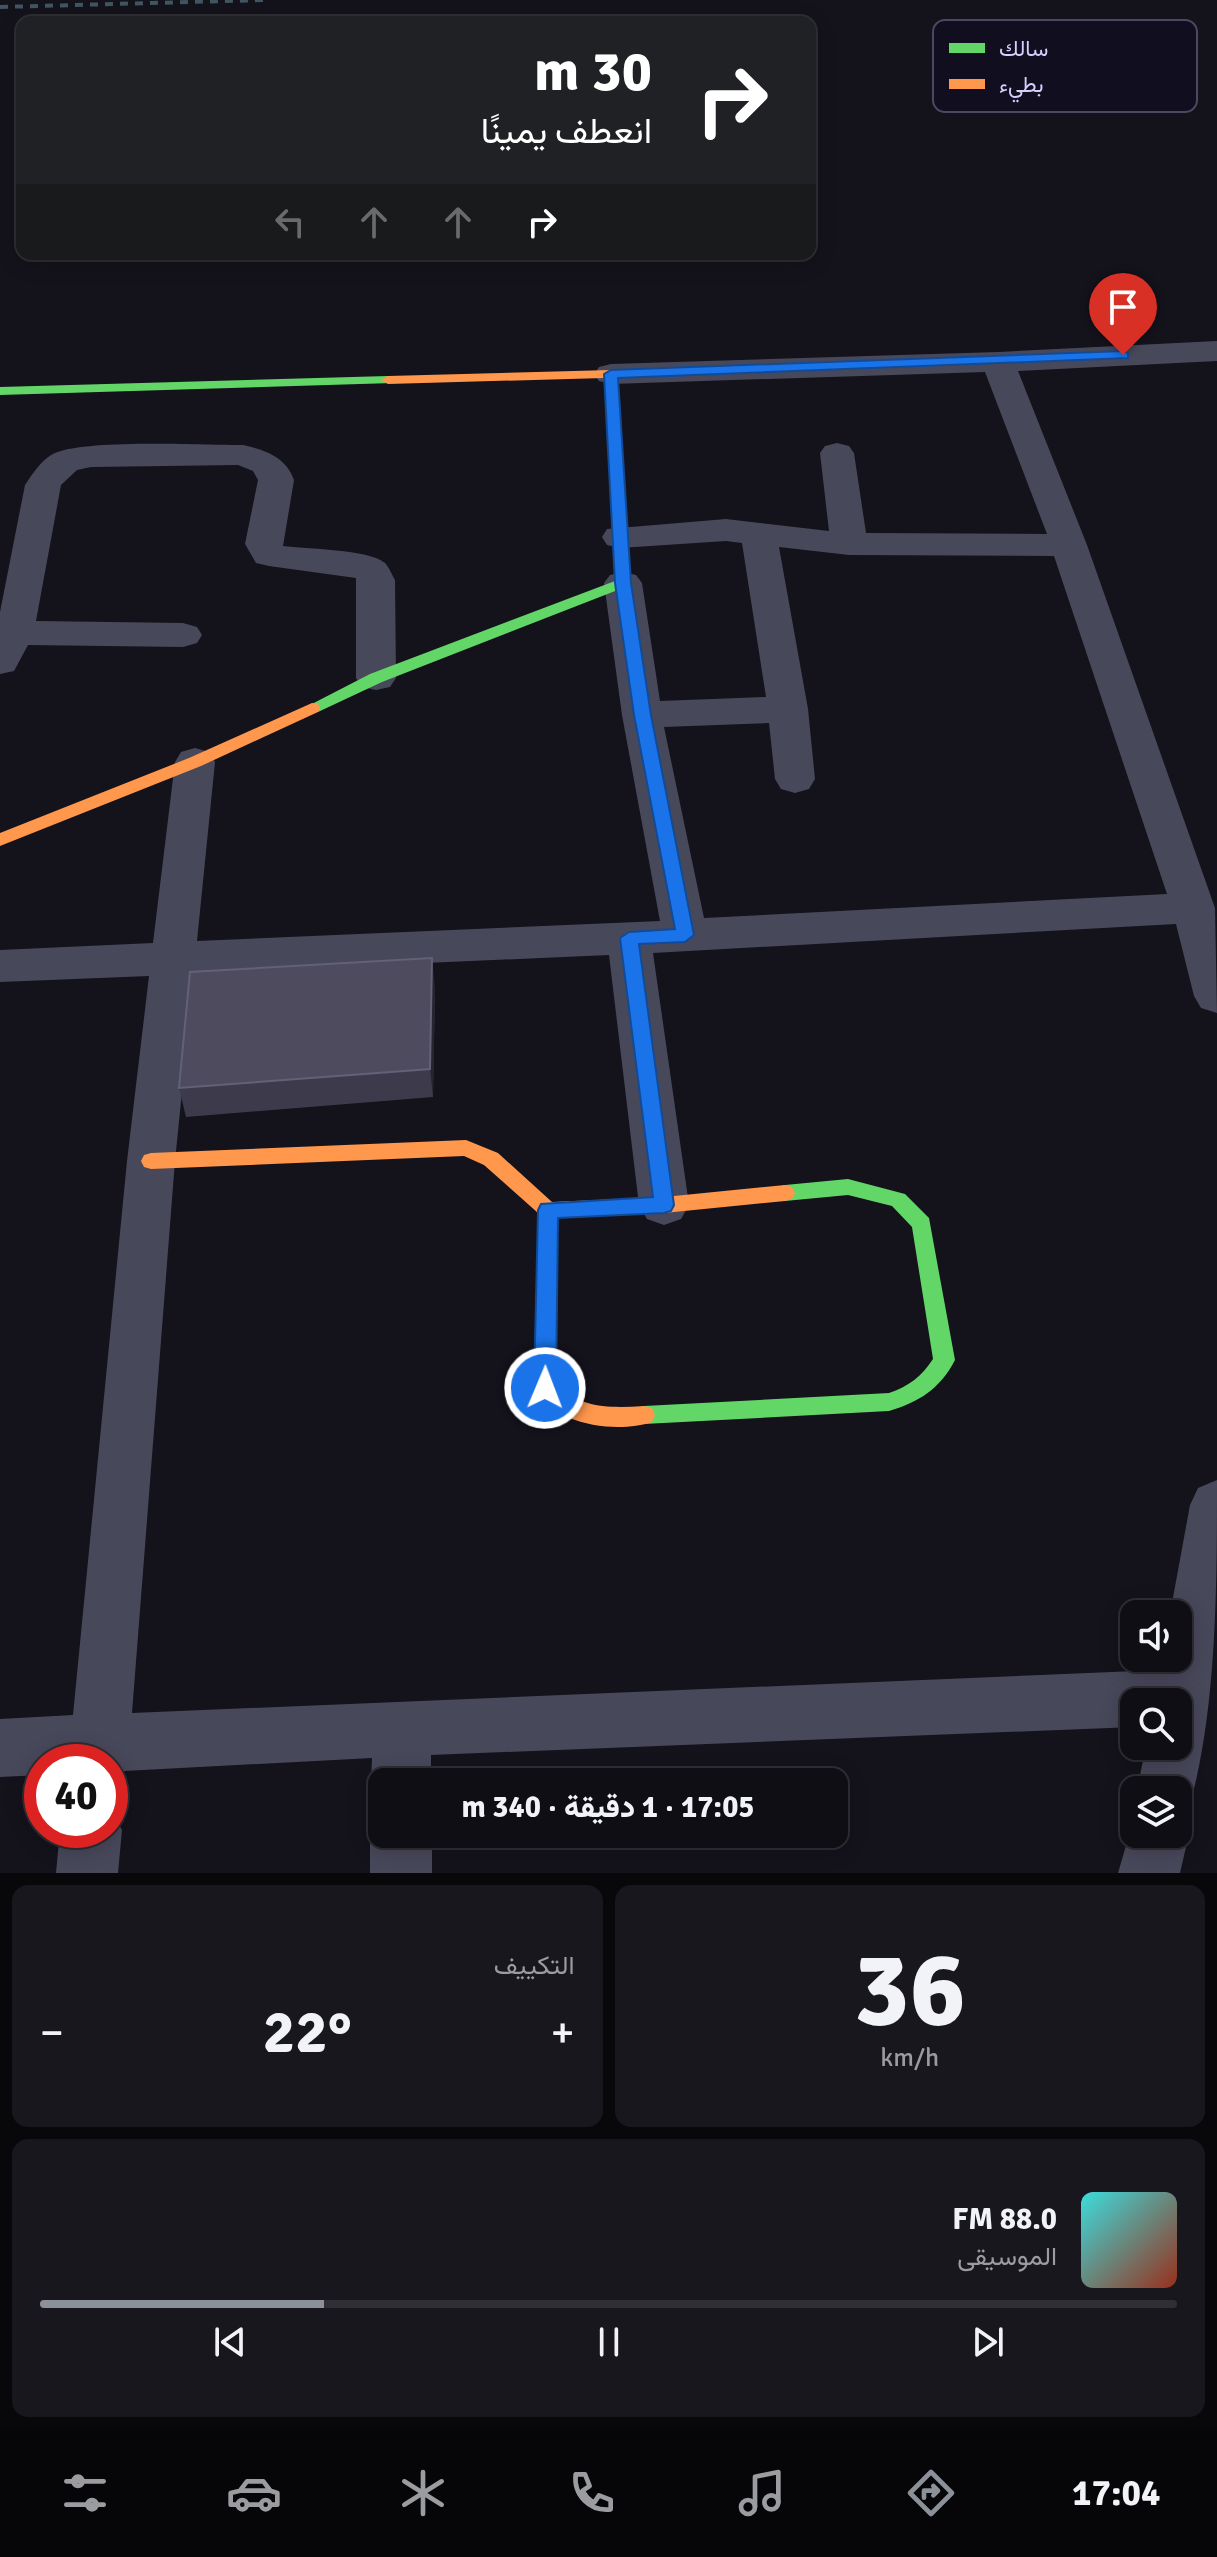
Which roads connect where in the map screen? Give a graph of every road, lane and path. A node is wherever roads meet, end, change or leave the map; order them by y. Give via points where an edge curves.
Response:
1 (1217, 351) edge
2 (998, 362) junction
3 (611, 374) junction
4 (0, 391) edge
5 (837, 453) dead end
6 (758, 532) junction
7 (620, 537) junction
8 (849, 544) junction
9 (1069, 545) junction
10 (623, 583) junction
11 (183, 635) dead end
12 (7, 648) edge
13 (376, 678) junction
14 (788, 709) junction
15 (642, 715) junction
16 (195, 762) junction
17 (795, 779) dead end
18 (0, 840) edge
19 (1193, 908) junction
20 (685, 935) junction
21 (629, 938) junction
22 (171, 960) junction
23 (0, 966) edge
24 (1217, 996) edge
25 (151, 1161) junction
26 (664, 1205) junction
27 (548, 1210) junction
28 (1217, 1505) edge
29 (1186, 1688) edge
30 (1120, 1729) edge
31 (100, 1744) edge
32 (0, 1748) edge
33 (24, 1749) edge
34 (128, 1752) edge
35 (402, 1755) edge
36 (89, 1848) edge
37 (401, 1848) edge
38 (1155, 1848) edge
39 (87, 1873) edge
40 (401, 1873) edge
41 (1149, 1873) edge

1 - 2 street
2 - 3 street
2 - 9 street
3 - 4 street
3 - 7 street
5 - 8 street
6 - 7 street
6 - 8 street
6 - 14 street
7 - 10 street
8 - 9 street
9 - 19 street
10 - 13 street
10 - 15 street
11 - 12 street
12 - 13 street via 40,493 59,466 91,457 243,455 265,464 276,480 263,544 269,555 372,571
13 - 16 street
14 - 15 street
14 - 17 street
15 - 20 street
16 - 18 street
16 - 22 street
19 - 20 street
19 - 24 street
20 - 21 street
21 - 22 street
21 - 26 street
22 - 23 street
22 - 25 street
25 - 27 street via 466,1148 491,1159
25 - 31 street
26 - 27 street
26 - 27 street via 848,1187 898,1200 922,1224 943,1344 944,1360 934,1380 918,1395 889,1402 598,1418 574,1412 545,1388
28 - 29 street
30 - 35 street
32 - 33 street
34 - 35 street
36 - 39 street
37 - 40 street
38 - 41 street

